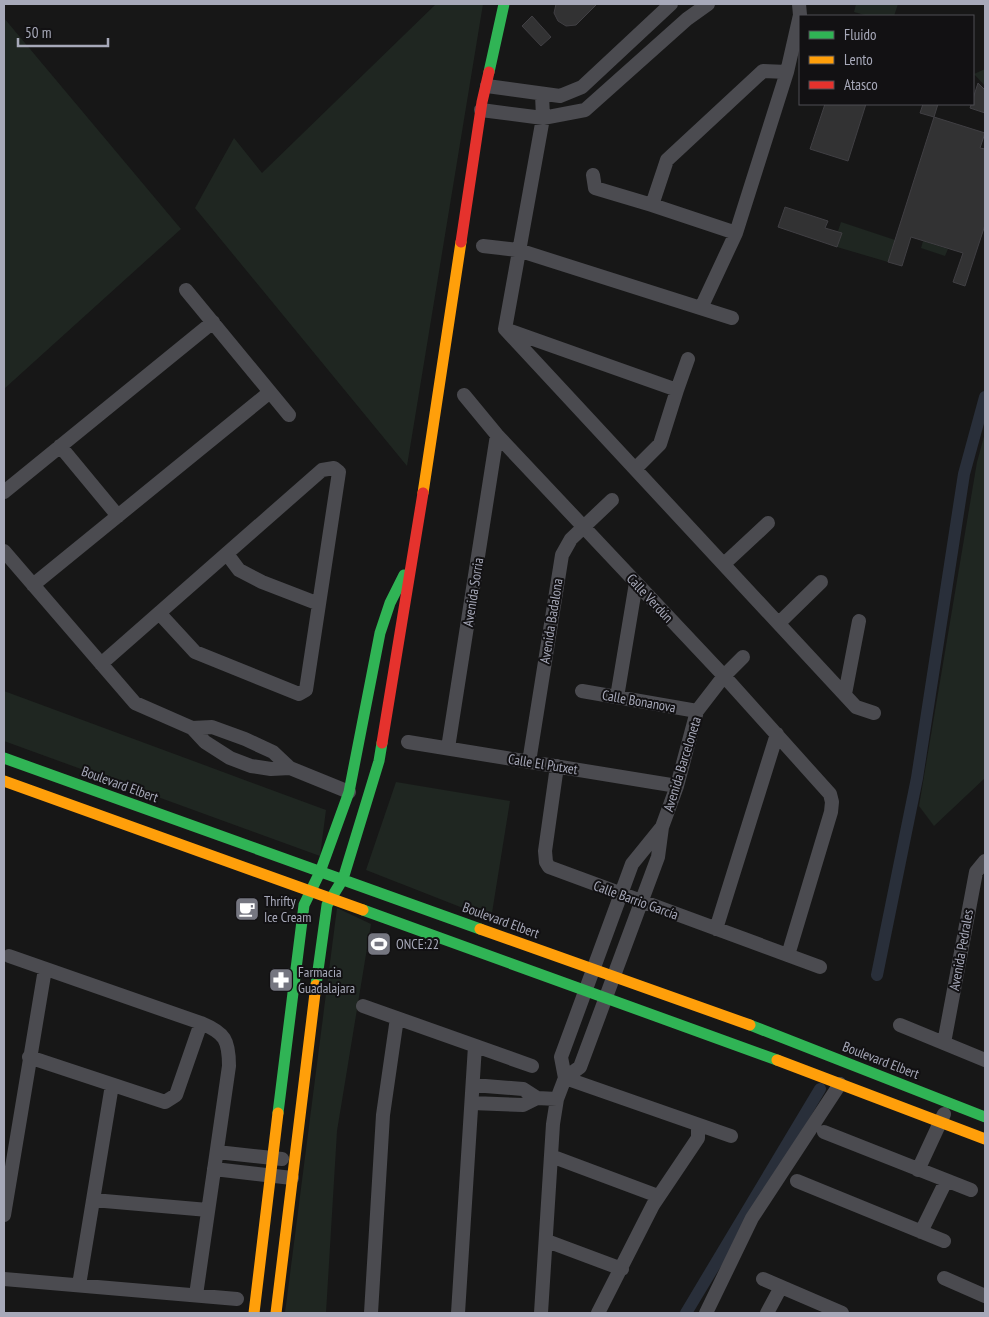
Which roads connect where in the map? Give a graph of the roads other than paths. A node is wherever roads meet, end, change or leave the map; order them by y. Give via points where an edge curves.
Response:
1 (504, 4) edge
2 (671, 4) edge
3 (708, 4) edge
4 (799, 20) edge
5 (787, 72) junction
6 (487, 86) junction
7 (542, 94) junction
8 (481, 110) junction
9 (543, 118) junction
10 (593, 175) dead end
11 (652, 205) junction
12 (736, 234) junction
13 (483, 246) dead end
14 (518, 250) junction
15 (186, 290) dead end
16 (701, 308) junction
17 (732, 318) dead end
18 (212, 322) junction
19 (505, 329) junction
20 (688, 359) dead end
21 (677, 390) junction
22 (270, 392) junction
23 (464, 396) dead end
24 (289, 415) dead end
25 (497, 435) junction
26 (60, 446) junction
27 (635, 469) junction
28 (4, 492) edge
29 (612, 500) dead end
30 (118, 516) junction
31 (768, 523) dead end
32 (583, 528) junction
33 (4, 551) edge
34 (227, 554) junction
35 (412, 559) junction
36 (724, 564) junction
37 (822, 582) dead end
38 (636, 583) junction
39 (33, 585) junction
40 (390, 603) junction
41 (319, 604) junction
42 (406, 608) junction
43 (160, 614) junction
44 (859, 621) dead end
45 (778, 623) junction
46 (743, 657) dead end
47 (101, 664) junction
48 (724, 676) junction
49 (582, 691) dead end
50 (845, 694) junction
51 (617, 697) junction
52 (697, 711) junction
53 (874, 713) dead end
54 (192, 728) junction
55 (777, 734) junction
56 (408, 742) dead end
57 (448, 748) junction
58 (4, 758) edge
59 (529, 762) junction
60 (557, 766) junction
61 (290, 768) junction
62 (4, 781) edge
63 (677, 786) junction
64 (349, 792) junction
65 (662, 827) junction
66 (985, 860) edge
67 (320, 872) junction
68 (343, 879) junction
69 (309, 891) junction
70 (621, 894) junction
71 (330, 899) junction
72 (641, 902) junction
73 (716, 929) junction
74 (788, 955) junction
75 (9, 956) dead end
76 (820, 967) dead end
77 (45, 969) junction
78 (593, 970) junction
79 (613, 978) junction
80 (585, 992) junction
81 (605, 999) junction
82 (363, 1006) dead end
83 (397, 1018) junction
84 (201, 1023) junction
85 (900, 1025) dead end
86 (944, 1043) junction
87 (475, 1046) junction
88 (29, 1057) junction
89 (985, 1060) edge
90 (532, 1066) dead end
91 (565, 1078) junction
92 (840, 1084) junction
93 (112, 1085) junction
94 (473, 1085) junction
95 (537, 1098) junction
96 (557, 1099) junction
97 (949, 1102) junction
98 (472, 1103) junction
99 (985, 1117) edge
100 (941, 1121) junction
101 (698, 1125) junction
102 (824, 1132) dead end
103 (731, 1136) dead end
104 (985, 1140) edge
105 (217, 1152) junction
106 (551, 1156) junction
107 (275, 1158) junction
108 (295, 1160) junction
109 (214, 1169) junction
110 (918, 1170) junction
111 (272, 1176) junction
112 (292, 1178) junction
113 (797, 1181) dead end
114 (946, 1181) junction
115 (971, 1190) dead end
116 (658, 1196) junction
117 (93, 1200) junction
118 (208, 1210) junction
119 (4, 1215) edge
120 (922, 1232) junction
121 (547, 1241) junction
122 (944, 1241) dead end
123 (622, 1269) junction
124 (944, 1278) dead end
125 (4, 1279) edge
126 (763, 1279) dead end
127 (79, 1286) junction
128 (781, 1287) junction
129 (196, 1295) junction
130 (985, 1296) edge
131 (237, 1299) dead end
132 (254, 1313) edge
133 (276, 1313) edge
134 (371, 1313) edge
135 (458, 1313) edge
136 (542, 1313) edge
137 (598, 1313) edge
138 (706, 1313) edge
139 (766, 1313) edge
140 (842, 1313) edge

1 - 6 street
2 - 7 street via 582,87 560,96
3 - 9 street via 585,110
4 - 5 street
5 - 11 street via 762,71 680,146 667,160
5 - 12 street
6 - 7 street
6 - 8 street
7 - 9 street
8 - 9 street
8 - 35 street
9 - 14 street
10 - 11 street via 595,188
11 - 12 street
12 - 16 street
13 - 14 street
14 - 16 street
14 - 19 street
15 - 18 street
16 - 17 street
18 - 22 street
18 - 26 street
19 - 21 street
19 - 27 street
20 - 21 street
21 - 27 street via 660,444
22 - 24 street
22 - 30 street
23 - 25 street, Calle Verdún
25 - 32 street, Calle Verdún
25 - 57 street, Avenida Sorria
26 - 28 street
26 - 30 street
27 - 36 street
29 - 32 street, Avenida Badalona
30 - 39 street
31 - 36 street
32 - 38 street, Calle Verdún
32 - 59 street, Avenida Badalona via 571,539 562,555
33 - 39 street
34 - 41 street via 239,570
34 - 41 street via 322,470 334,468 339,472
34 - 43 street
35 - 40 street
35 - 42 street
36 - 45 street
37 - 45 street
38 - 48 street, Calle Verdún
38 - 51 street
39 - 47 street
40 - 42 street via 400,600
40 - 64 street via 373,663
41 - 43 street via 306,690 299,694 196,652
42 - 68 street via 379,761
43 - 47 street
44 - 50 street
45 - 50 street
46 - 48 street, Avenida Barceloneta
47 - 54 street via 135,703
48 - 52 street, Avenida Barceloneta
48 - 55 street, Calle Verdún
49 - 51 street, Calle Bonanova
50 - 53 street via 856,707
51 - 52 street, Calle Bonanova
52 - 63 street, Avenida Barceloneta
54 - 61 street via 212,727 246,739 273,752
54 - 61 street via 205,742 230,758 252,766
55 - 73 street
55 - 74 street, Calle Verdún via 826,789 832,802
56 - 57 street, Calle El Putxet
57 - 59 street, Calle El Putxet
58 - 67 street, Boulevard Elbert
59 - 60 street, Calle El Putxet
60 - 63 street, Calle El Putxet
60 - 70 street, Calle Barrio García via 546,862 553,870
61 - 64 street
62 - 69 street
63 - 65 street, Avenida Barceloneta
64 - 67 street
65 - 70 street, Avenida Barceloneta via 632,864
65 - 72 street, Avenida Barceloneta via 658,857
66 - 86 street, Avenida Pedrales via 976,872
67 - 68 street, Boulevard Elbert
67 - 69 street
68 - 71 street
68 - 78 street, Boulevard Elbert
69 - 71 street
69 - 107 street via 304,905
70 - 72 street, Calle Barrio García
70 - 78 street, Avenida Barceloneta
71 - 80 street
71 - 108 street via 325,914
72 - 73 street, Calle Barrio García
72 - 79 street, Avenida Barceloneta
73 - 74 street, Calle Barrio García
74 - 76 street, Calle Barrio García
75 - 77 street
77 - 84 street
77 - 88 street
78 - 79 street, Boulevard Elbert
78 - 80 street, Avenida Barceloneta
79 - 81 street, Avenida Barceloneta
79 - 97 street, Boulevard Elbert via 791,1040
80 - 81 street
80 - 91 street, Avenida Barceloneta via 561,1057
81 - 91 street, Avenida Barceloneta via 580,1067
81 - 92 street
82 - 83 street
83 - 87 street
83 - 134 street via 383,1115
84 - 93 street via 176,1095 170,1101 159,1102
84 - 105 street via 222,1033 229,1052
85 - 86 street
86 - 89 street
87 - 90 street
87 - 94 street
88 - 93 street
88 - 119 street
91 - 96 street
91 - 101 street
92 - 100 street
92 - 138 street via 752,1218
93 - 117 street
94 - 95 street via 522,1089
94 - 98 street
95 - 96 street
95 - 98 street via 523,1105
96 - 106 street
97 - 99 street, Boulevard Elbert
97 - 100 street
98 - 135 street
100 - 104 street
100 - 110 street
101 - 103 street
101 - 116 street via 698,1138
102 - 110 street
105 - 107 street
105 - 109 street
106 - 116 street
106 - 121 street
107 - 108 street
107 - 111 street
108 - 112 street
109 - 111 street
109 - 118 street
110 - 114 street
111 - 112 street
111 - 132 street
112 - 133 street
113 - 120 street
114 - 115 street
114 - 120 street
116 - 123 street
117 - 118 street
117 - 127 street
118 - 129 street
120 - 122 street
121 - 123 street
121 - 136 street
123 - 137 street
124 - 130 street
125 - 127 street
126 - 128 street
127 - 129 street
128 - 139 street
128 - 140 street
129 - 131 street

